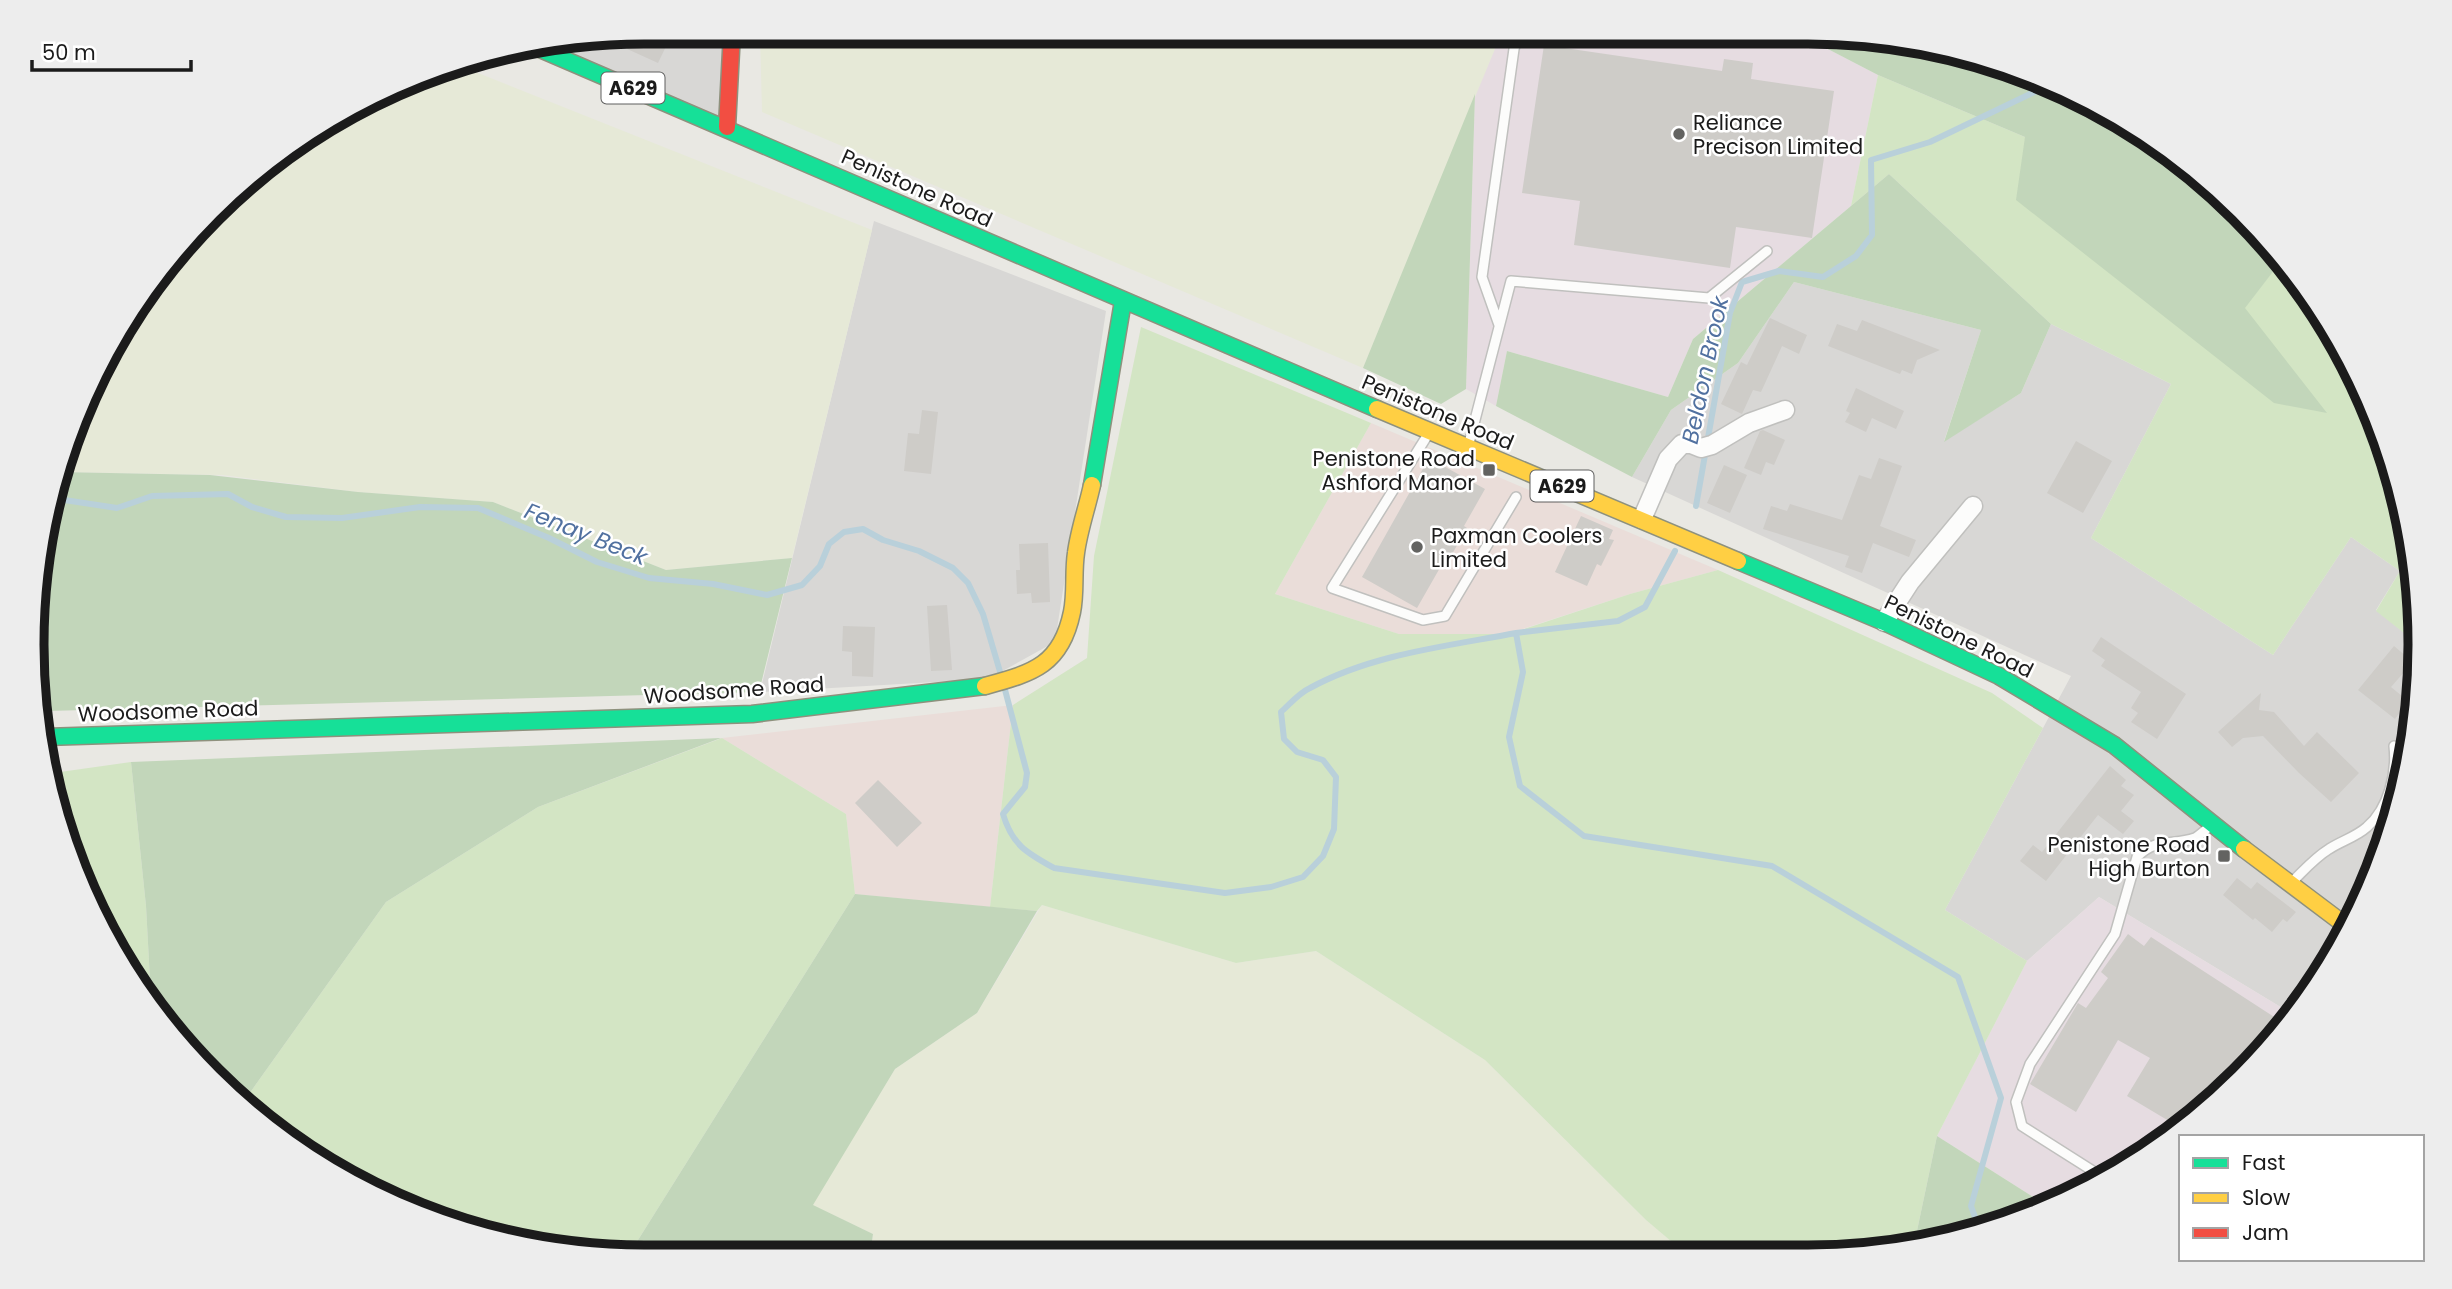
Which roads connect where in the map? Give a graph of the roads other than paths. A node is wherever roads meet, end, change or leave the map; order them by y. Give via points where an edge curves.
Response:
1 (731, 44) edge
2 (1515, 44) edge
3 (547, 52) edge
4 (727, 127) junction
5 (1766, 251) dead end
6 (1123, 301) junction
7 (1499, 326) junction
8 (1785, 410) dead end
9 (1430, 432) junction
10 (1467, 448) junction
11 (1516, 497) dead end
12 (1973, 506) dead end
13 (1642, 519) junction
14 (1884, 622) junction
15 (51, 737) edge
16 (2393, 746) dead end
17 (2212, 824) junction
18 (2290, 884) junction
19 (2340, 921) edge
20 (2094, 1172) edge

1 - 4 main road
2 - 7 lane via 1482,277
3 - 4 main road, Penistone Road / A629
4 - 6 main road, Penistone Road / A629
5 - 7 lane via 1709,298 1511,281
6 - 9 main road, Penistone Road / A629
6 - 15 main road, Woodsome Road via 1076,554 1072,612 1061,644 1049,660 1026,675 981,687 752,713
7 - 10 lane
8 - 13 street via 1749,423 1707,447 1682,444 1668,459
9 - 10 main road, Penistone Road / A629
9 - 11 lane via 1332,588 1423,620 1445,616
10 - 13 main road, Penistone Road / A629
12 - 14 street via 1910,582
13 - 14 main road, Penistone Road / A629
14 - 17 main road, Penistone Road / A629 via 1999,676 2114,746
16 - 18 lane via 2396,759 2390,788 2368,827 2329,849
17 - 18 main road, Penistone Road / A629
17 - 20 lane via 2196,838 2158,844 2137,857 2115,934 2031,1065 2016,1102 2022,1126
18 - 19 main road, Penistone Road / A629

